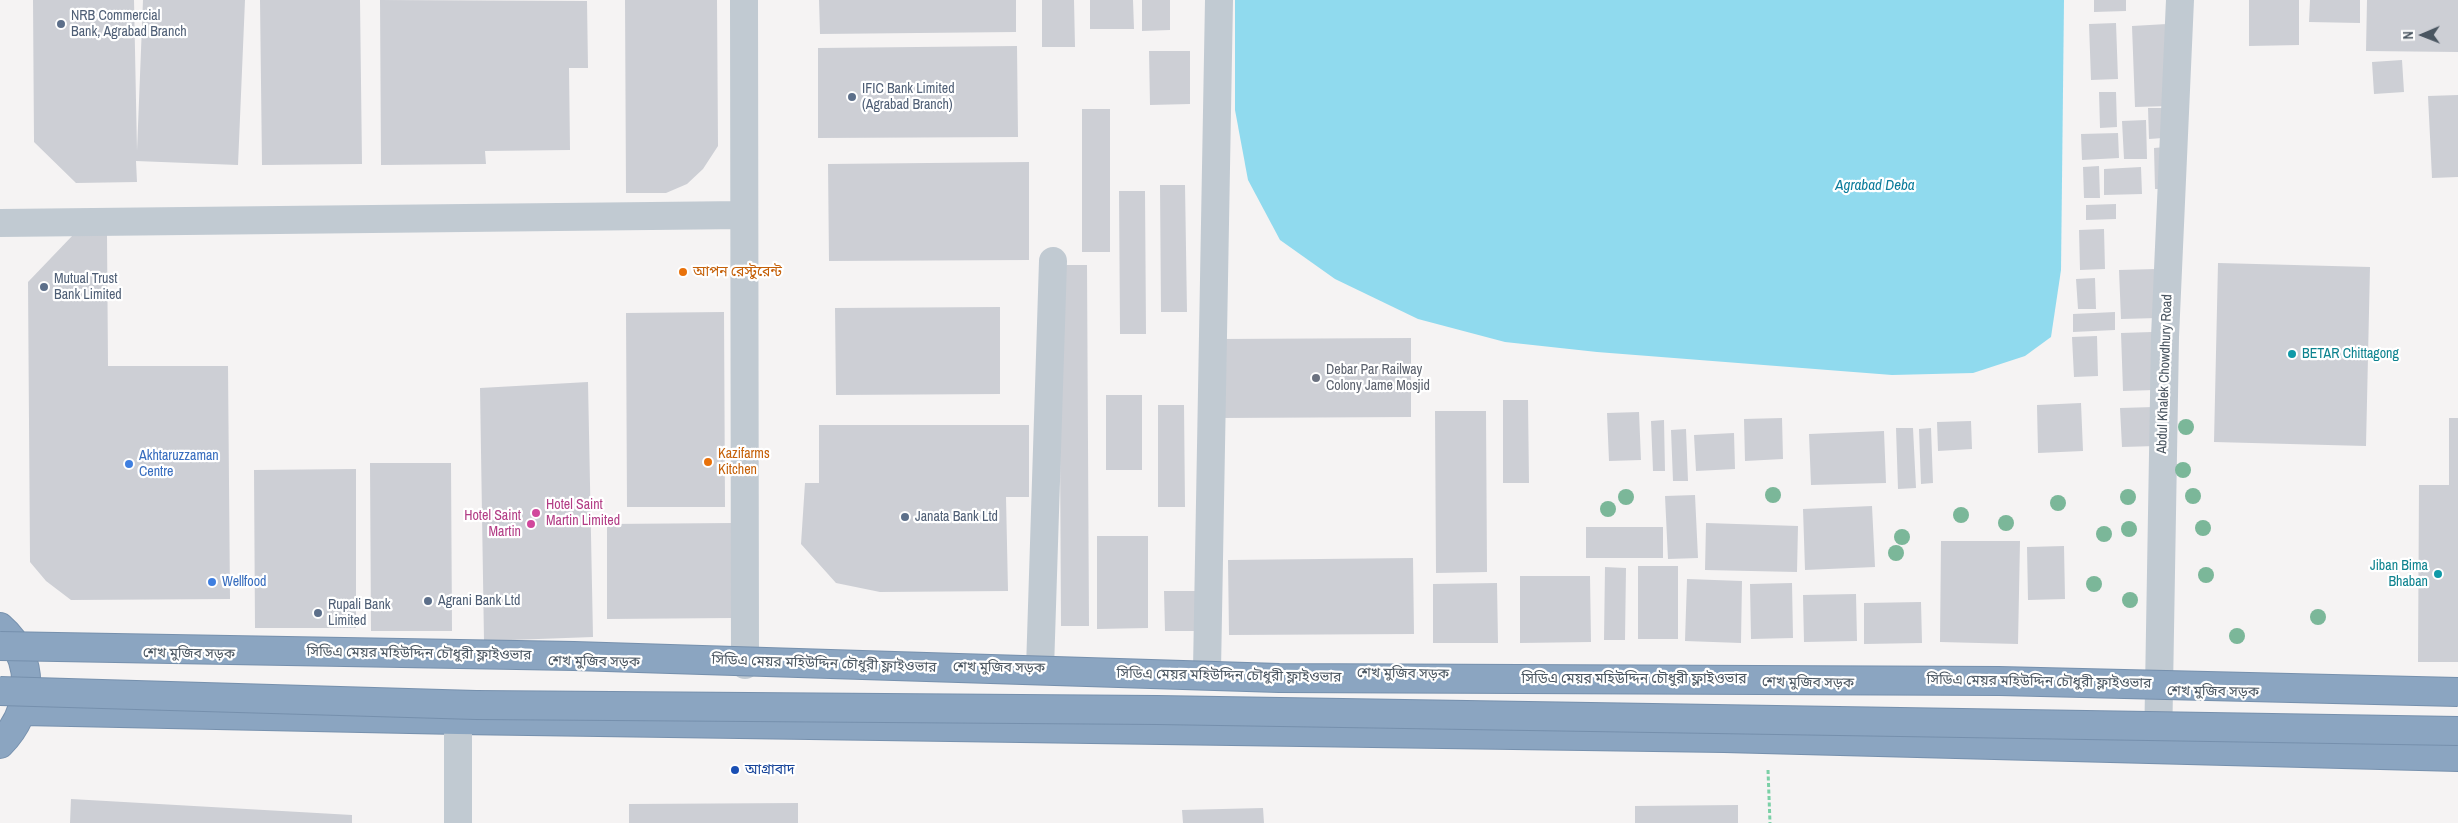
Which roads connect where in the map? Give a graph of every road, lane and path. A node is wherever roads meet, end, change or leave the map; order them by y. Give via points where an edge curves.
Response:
1 (744, 0) edge
2 (1219, 0) edge
3 (2180, 0) edge
4 (744, 215) junction
5 (0, 223) edge
6 (1053, 261) dead end
7 (0, 627) edge
8 (9, 648) edge
9 (745, 666) junction
10 (1040, 668) junction
11 (1207, 670) junction
12 (0, 691) edge
13 (2158, 691) junction
14 (2458, 692) edge
15 (2458, 698) edge
16 (23, 711) junction
17 (458, 720) junction
18 (2458, 731) edge
19 (1767, 740) junction
20 (0, 744) edge
21 (2158, 748) junction
22 (2458, 757) edge
23 (458, 823) edge
24 (1770, 823) edge

1 - 4 street
2 - 11 street
3 - 13 street, Abdul Khalek Chowdhury Road via 2165,337
4 - 5 street
4 - 9 street
6 - 10 street
7 - 8 highway via 8,634
8 - 9 highway, শেখ মুজিব সড়ক
8 - 14 highway, সিডিএ মেয়র মহিউদ্দিন চৌধুরী ফ্লাইওভার, bridge via 574,656 1279,678 1999,681
8 - 16 highway via 26,674
9 - 10 highway, শেখ মুজিব সড়ক
10 - 11 highway, শেখ মুজিব সড়ক
11 - 13 highway, শেখ মুজিব সড়ক
12 - 18 highway, bridge via 476,705 1157,710
13 - 15 highway, শেখ মুজিব সড়ক
13 - 21 street, Abdul Khalek Chowdhury Road
16 - 17 highway
16 - 20 highway via 12,732
17 - 19 highway
17 - 23 street
19 - 21 highway
19 - 24 path
21 - 22 highway

